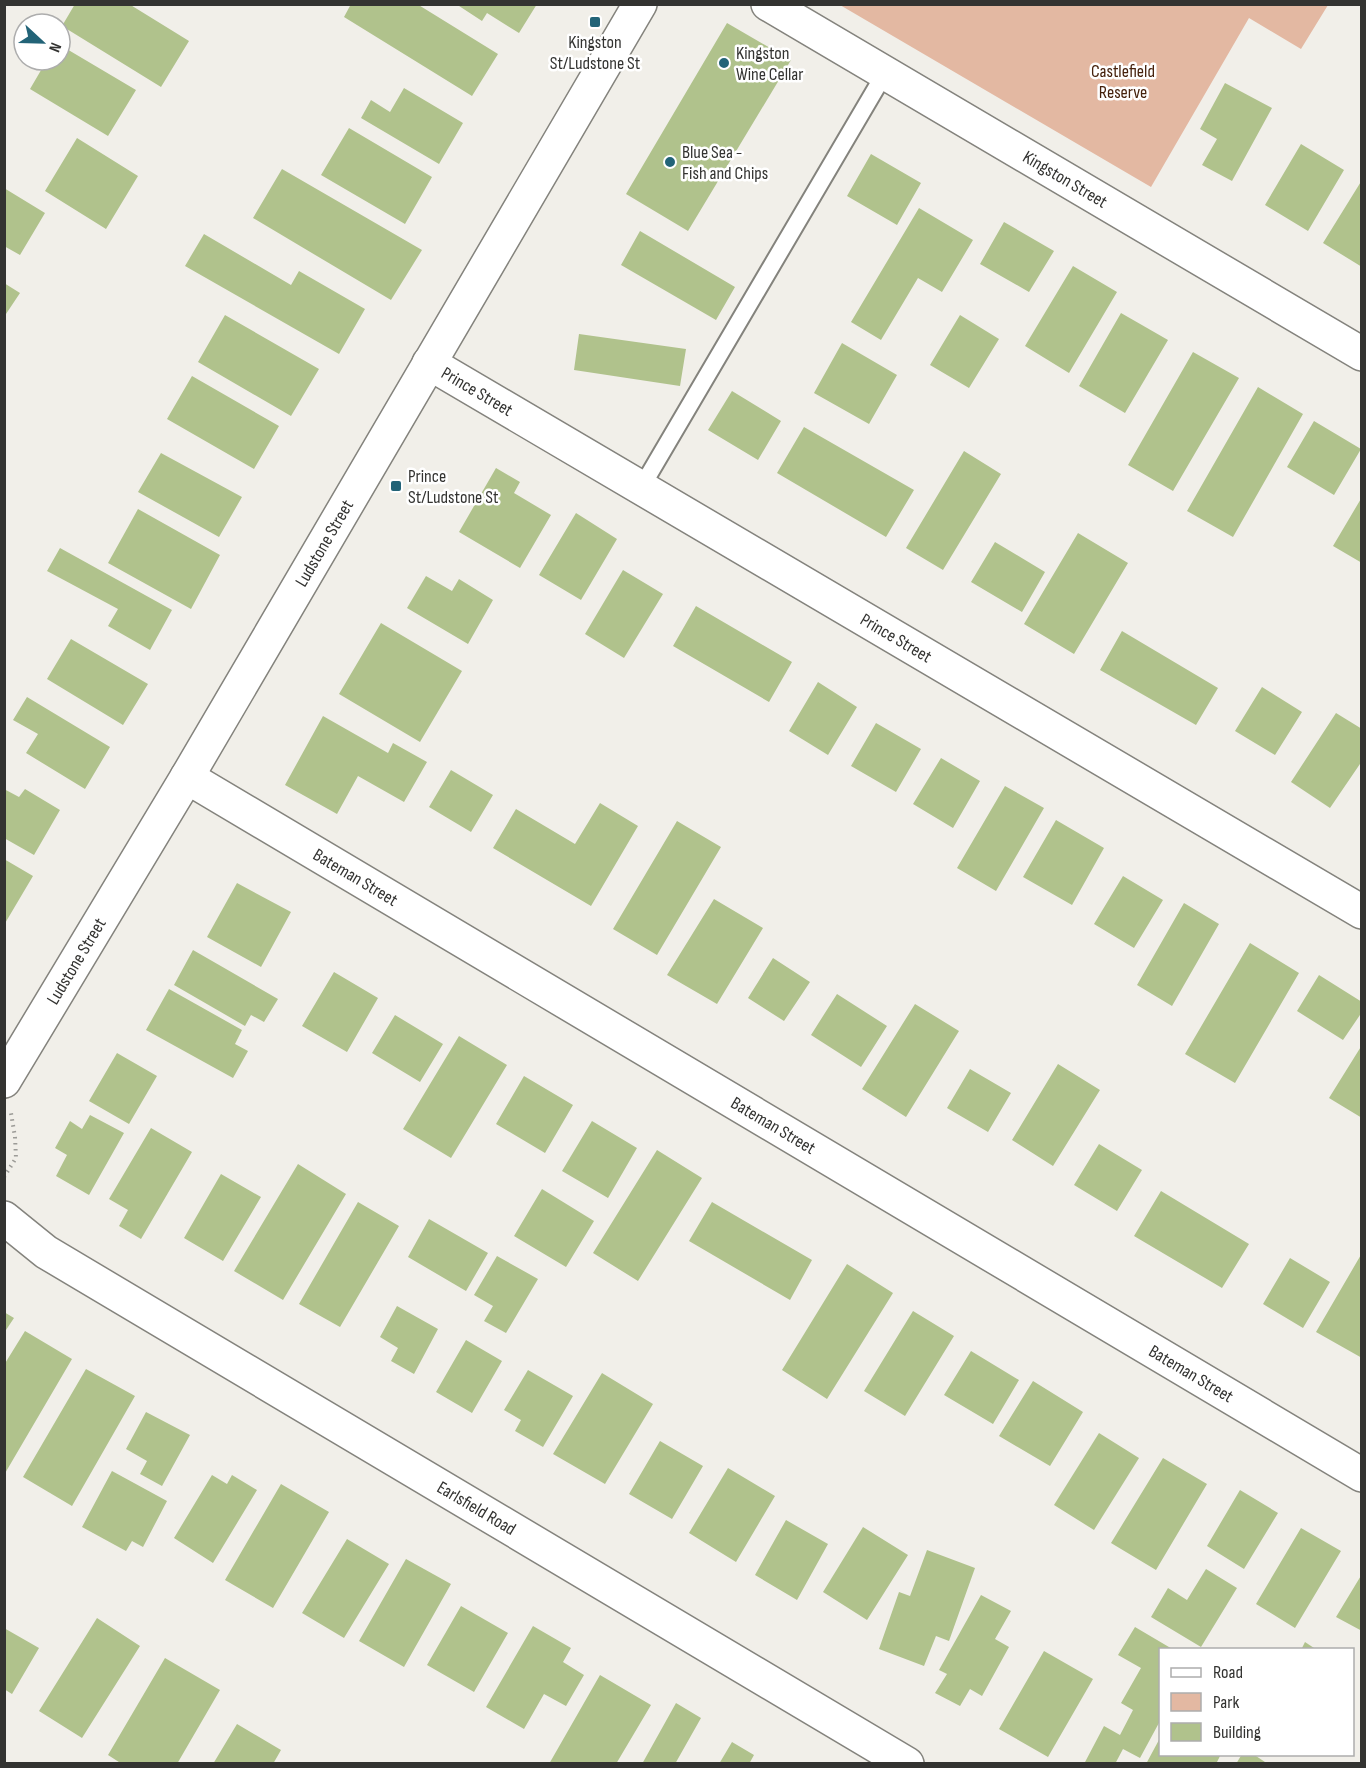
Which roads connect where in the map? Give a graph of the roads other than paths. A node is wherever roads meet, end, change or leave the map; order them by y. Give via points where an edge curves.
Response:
1 (640, 4) edge
2 (768, 4) edge
3 (885, 74) junction
4 (1362, 354) edge
5 (429, 363) junction
6 (641, 488) junction
7 (187, 777) junction
8 (1362, 912) edge
9 (5, 1081) edge
10 (4, 1218) edge
11 (4, 1236) edge
12 (46, 1252) junction
13 (1362, 1474) edge
14 (907, 1764) edge

1 - 5 street, Ludstone Street
2 - 3 street, Kingston Street
3 - 4 street, Kingston Street
3 - 6 lane
5 - 6 street, Prince Street
5 - 7 street, Ludstone Street
6 - 8 street, Prince Street
7 - 9 street, Ludstone Street
7 - 13 street, Bateman Street
10 - 12 street, Earlsfield Road
11 - 12 street, Earlsfield Road
12 - 14 street, Earlsfield Road

